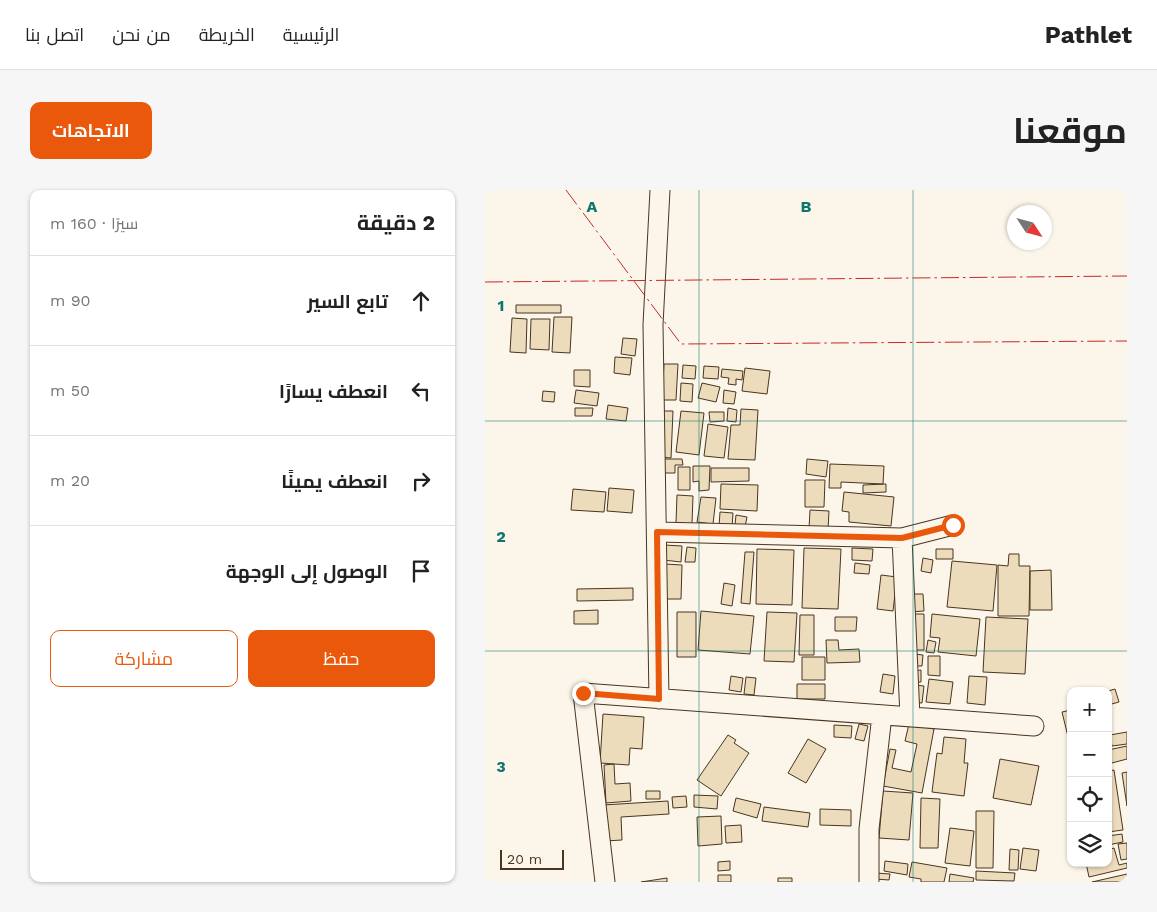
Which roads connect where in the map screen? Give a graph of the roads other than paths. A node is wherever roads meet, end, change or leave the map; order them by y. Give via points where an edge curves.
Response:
1 (660, 190) edge
2 (953, 525) dead end
3 (657, 532) junction
4 (902, 538) junction
5 (659, 699) junction
6 (882, 715) junction
7 (910, 717) junction
8 (1034, 726) dead end
9 (605, 882) edge
10 (869, 882) edge

1 - 3 street via 653,325
2 - 4 street
3 - 4 street
3 - 5 street
4 - 7 street
5 - 6 street
5 - 9 street via 583,693
6 - 7 street
6 - 10 street via 869,829
7 - 8 street

